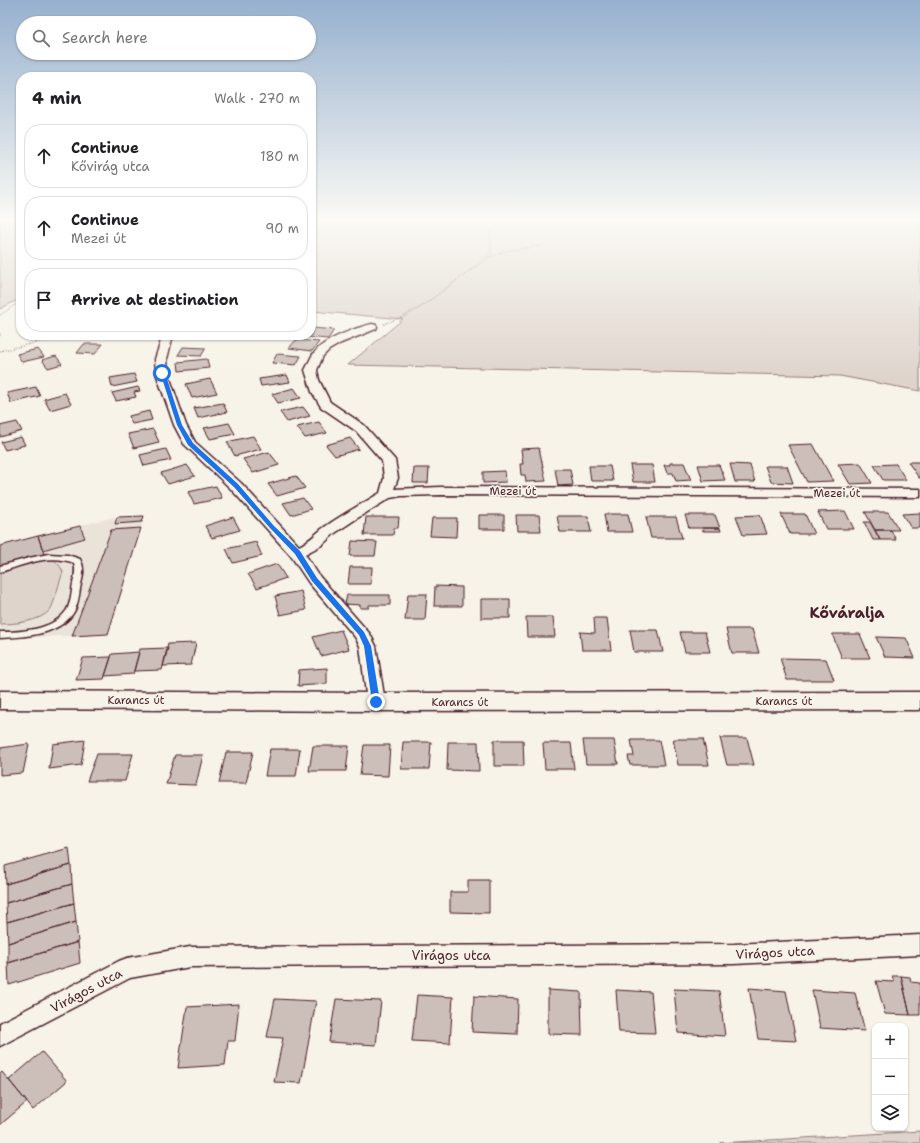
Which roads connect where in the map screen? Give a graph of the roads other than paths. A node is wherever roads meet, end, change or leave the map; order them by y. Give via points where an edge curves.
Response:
1 (372, 328) road end
2 (167, 340) edge
3 (920, 493) edge
4 (386, 495) junction
5 (298, 553) junction
6 (0, 569) edge
7 (0, 635) edge
8 (0, 700) edge
9 (920, 701) edge
10 (376, 702) junction
11 (920, 945) edge
12 (0, 1035) edge

1 - 4 street via 325,348 318,355 311,370 325,404 360,428 388,460 391,478
2 - 5 street via 161,359 162,373 180,425 190,444 236,486
3 - 4 street, Mezei út via 440,491
4 - 5 street, Mezei út via 350,516 317,542
5 - 10 street via 314,580 362,634 368,646
6 - 7 lane via 50,556 61,556 77,561 81,569 68,614 44,629
8 - 10 main road, Karancs út
9 - 10 main road, Karancs út
11 - 12 street, Virágos utca via 734,954 190,957 127,968

